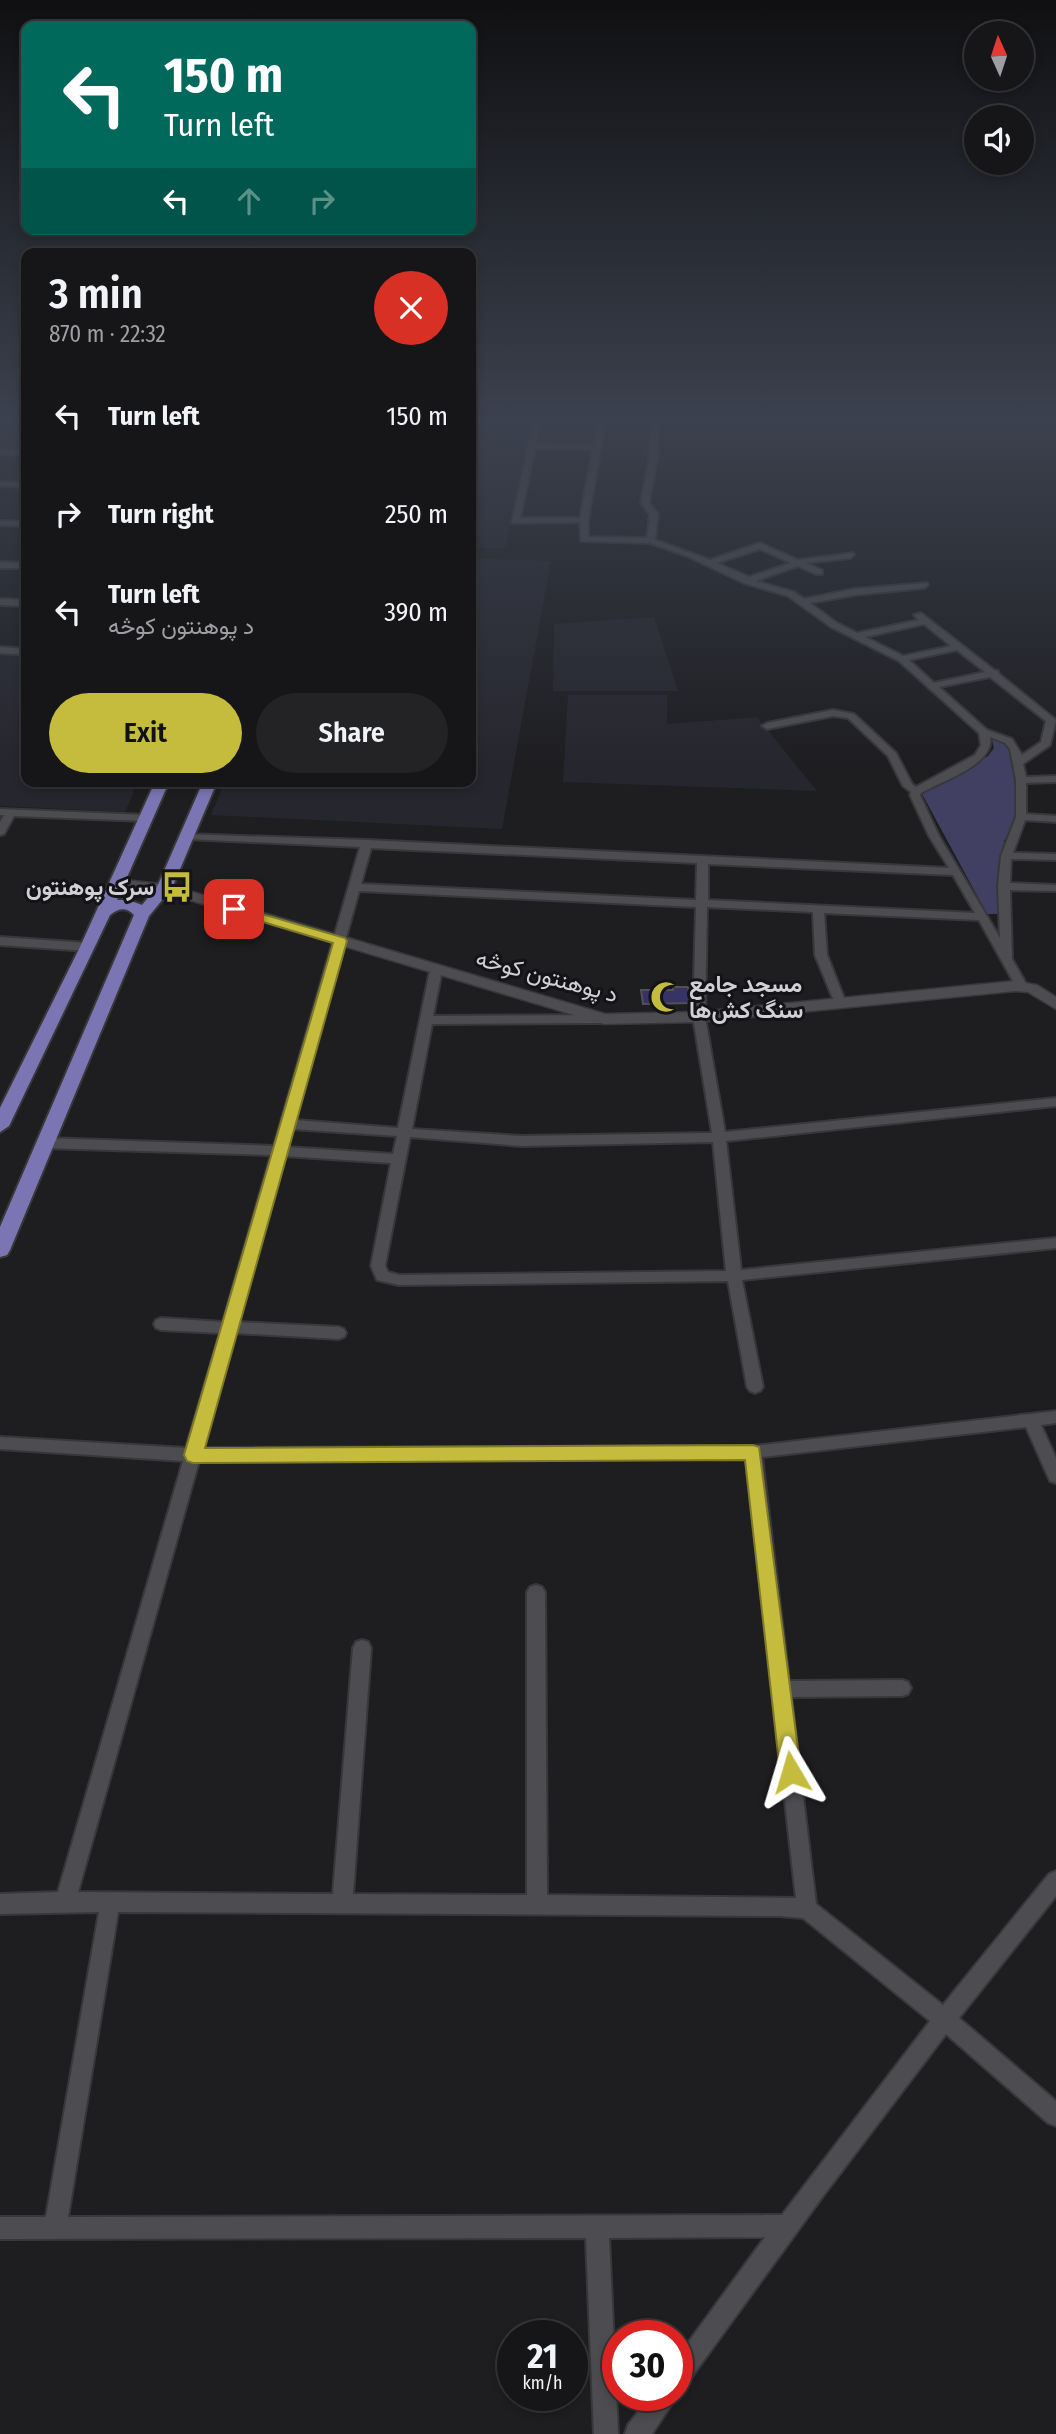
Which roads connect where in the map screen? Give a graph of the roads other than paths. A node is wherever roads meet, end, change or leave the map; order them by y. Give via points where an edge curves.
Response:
1 (584, 538) edge
2 (651, 538) edge
3 (650, 541) junction
4 (850, 555) dead end
5 (796, 562) junction
6 (709, 563) junction
7 (0, 565) edge
8 (21, 566) edge
9 (819, 572) dead end
10 (747, 581) junction
11 (924, 585) dead end
12 (0, 602) edge
13 (804, 602) junction
14 (21, 603) edge
15 (856, 636) junction
16 (959, 647) junction
17 (0, 650) edge
18 (21, 652) edge
19 (902, 659) junction
20 (995, 673) junction
21 (932, 685) junction
22 (767, 726) dead end
23 (984, 732) junction
24 (1018, 764) junction
25 (1056, 779) edge
26 (1021, 780) junction
27 (160, 787) edge
28 (208, 787) edge
29 (912, 788) junction
30 (5, 812) edge
31 (1021, 817) junction
32 (146, 818) junction
33 (1056, 819) edge
34 (0, 832) edge
35 (187, 836) junction
36 (367, 843) junction
37 (1006, 856) junction
38 (1056, 857) edge
39 (703, 859) junction
40 (957, 872) junction
41 (116, 883) junction
42 (1004, 886) junction
43 (355, 887) junction
44 (164, 888) junction
45 (1056, 888) edge
46 (702, 904) junction
47 (818, 909) junction
48 (103, 913) junction
49 (142, 915) junction
50 (981, 917) junction
51 (0, 941) edge
52 (340, 941) junction
53 (88, 947) junction
54 (1007, 960) junction
55 (436, 970) junction
56 (1022, 987) junction
57 (840, 1003) junction
58 (1056, 1004) edge
59 (699, 1017) junction
60 (604, 1019) junction
61 (426, 1020) junction
62 (1056, 1102) edge
63 (287, 1124) junction
64 (0, 1126) edge
65 (404, 1131) junction
66 (719, 1137) junction
67 (45, 1143) junction
68 (280, 1151) junction
69 (400, 1159) junction
70 (1056, 1242) edge
71 (0, 1250) edge
72 (733, 1276) junction
73 (161, 1324) dead end
74 (228, 1327) junction
75 (339, 1333) dead end
76 (755, 1387) dead end
77 (1056, 1417) edge
78 (1030, 1419) junction
79 (0, 1443) edge
80 (753, 1452) junction
81 (193, 1455) junction
82 (1056, 1476) edge
83 (536, 1592) dead end
84 (362, 1648) dead end
85 (902, 1688) dead end
86 (781, 1689) junction
87 (1056, 1881) edge
88 (65, 1902) junction
89 (110, 1903) junction
90 (0, 1904) edge
91 (342, 1904) junction
92 (537, 1905) junction
93 (807, 1909) junction
94 (943, 2018) junction
95 (1056, 2115) edge
96 (785, 2226) junction
97 (597, 2227) junction
98 (0, 2228) edge
99 (55, 2228) junction
100 (693, 2355) edge
101 (654, 2411) edge
102 (606, 2434) edge
103 (638, 2434) edge

1 - 3 street
2 - 3 street
3 - 6 street
4 - 5 street
5 - 6 street via 760,546
5 - 9 street
5 - 10 street
6 - 10 street
7 - 8 street
10 - 13 street
11 - 13 street
12 - 14 street
13 - 15 street
15 - 16 street via 922,618
15 - 19 street
16 - 19 street
16 - 20 street
17 - 18 street
19 - 21 street
20 - 21 street
20 - 24 street via 1051,720 1046,743
21 - 23 street
22 - 29 street via 833,713 851,716 892,755
23 - 24 street via 1012,742
23 - 29 street via 987,745 982,756
24 - 26 street
25 - 26 street
26 - 31 street
27 - 32 main road
28 - 35 main road
29 - 40 street
30 - 32 street
30 - 34 street
31 - 33 street
31 - 37 street
32 - 41 main road
35 - 36 street
35 - 44 main road
36 - 39 street
36 - 43 street
37 - 38 street
37 - 42 street
39 - 40 street
39 - 46 street
40 - 50 street
41 - 44 street, د پوهنتون کوڅه
41 - 48 main road
42 - 45 street
42 - 54 street
43 - 46 street
43 - 52 street
44 - 49 main road
44 - 52 street, د پوهنتون کوڅه
46 - 47 street
46 - 59 street
47 - 50 street
47 - 57 street via 821,955
48 - 49 main road via 126,903
48 - 53 main road
49 - 67 main road
50 - 54 street
51 - 53 street
52 - 55 street, د پوهنتون کوڅه
52 - 63 street
53 - 64 main road
54 - 56 street
55 - 60 street, د پوهنتون کوڅه
55 - 61 street
56 - 57 street, د پوهنتون کوڅه
56 - 58 street via 1032,988
57 - 59 street, د پوهنتون کوڅه
59 - 60 street, د پوهنتون کوڅه
59 - 66 street
60 - 61 street
61 - 65 street
62 - 66 street
63 - 65 street
63 - 68 street
65 - 66 street via 521,1141
65 - 69 street
66 - 72 street
67 - 68 street
67 - 71 main road
68 - 69 street
68 - 74 street
69 - 72 street via 378,1266 382,1276 399,1280
70 - 72 street
72 - 76 street
73 - 74 street
74 - 75 street
74 - 81 street
77 - 78 street
78 - 80 street
78 - 82 street
79 - 81 street
80 - 81 street
80 - 86 street
81 - 88 street
83 - 92 street
84 - 91 street
85 - 86 street
86 - 93 street
87 - 94 street
88 - 89 street
88 - 90 street
89 - 91 street
89 - 99 street
91 - 92 street
92 - 93 street
93 - 94 street
94 - 95 street
94 - 96 street
96 - 97 street
96 - 100 street
97 - 99 street
97 - 102 street
98 - 99 street
101 - 103 street

